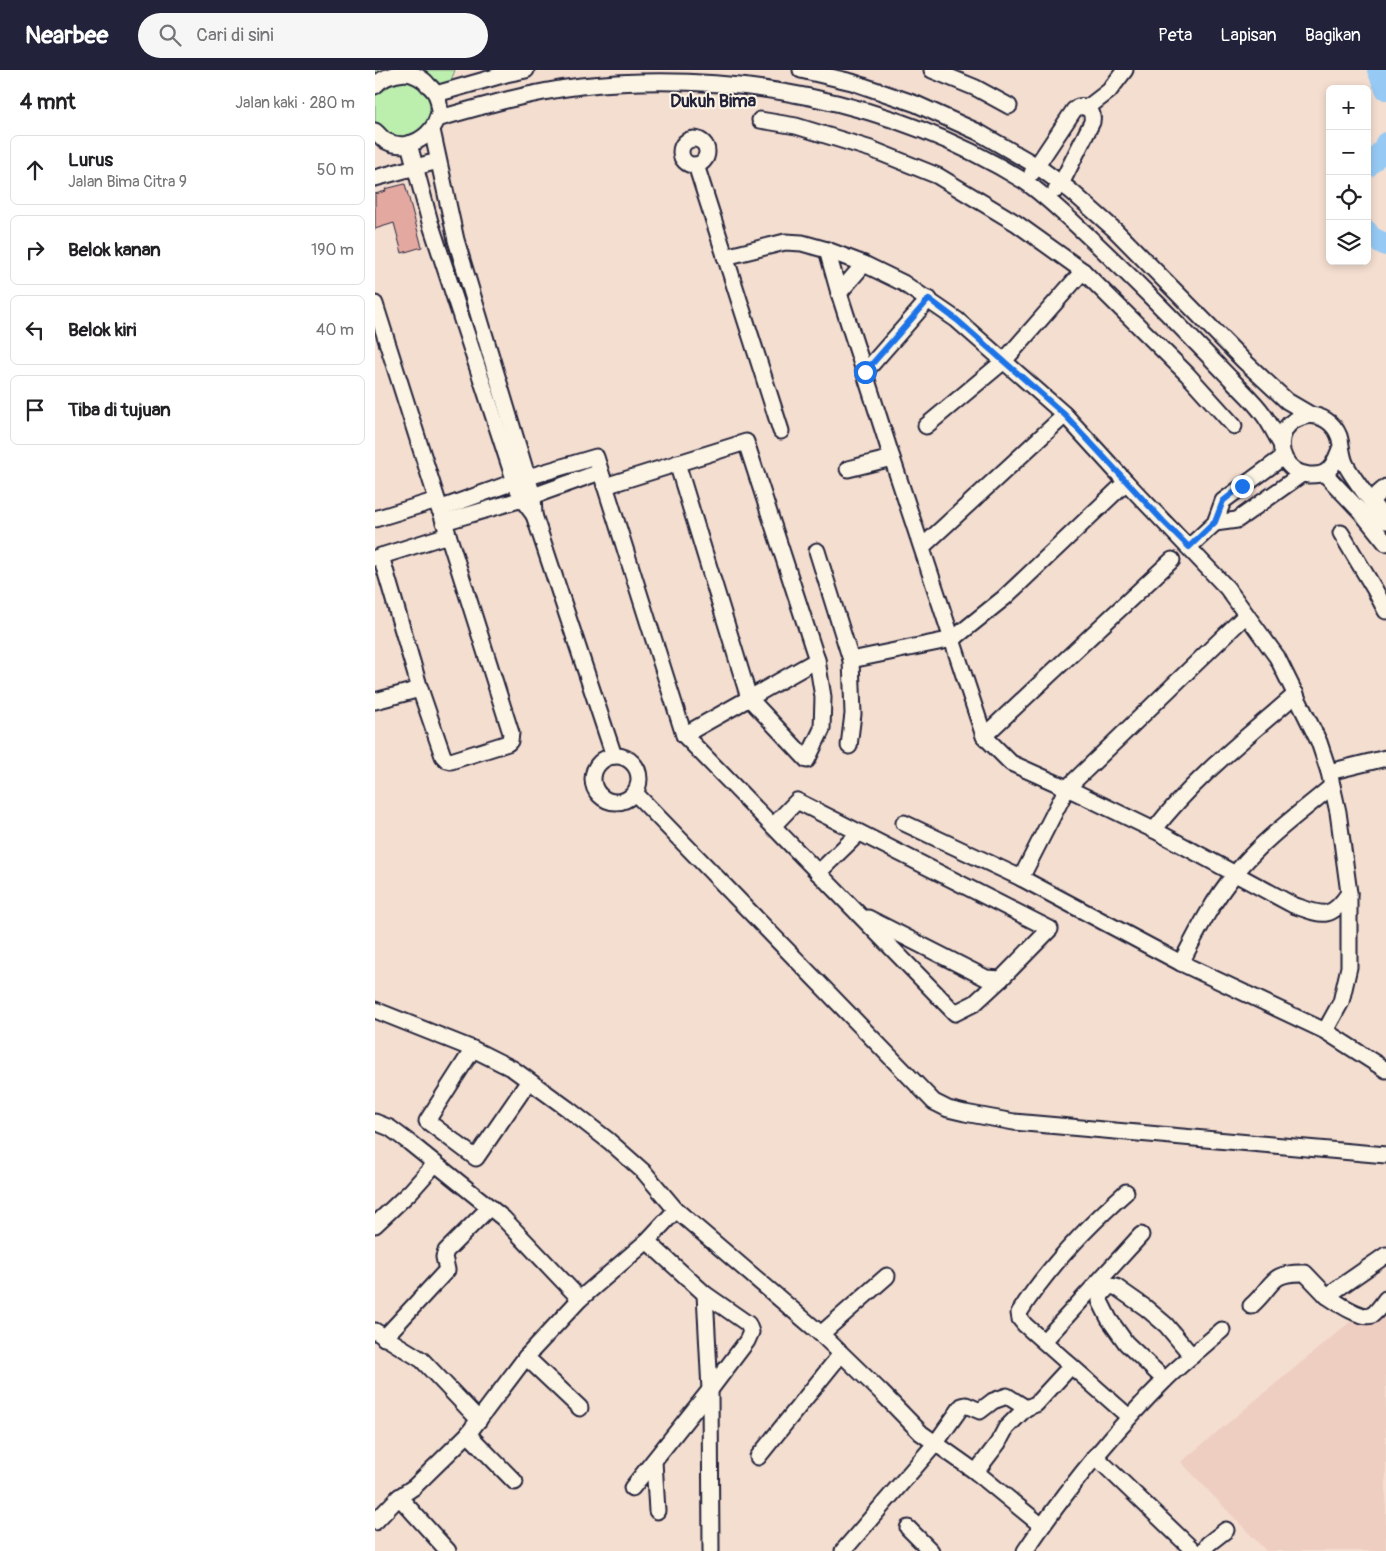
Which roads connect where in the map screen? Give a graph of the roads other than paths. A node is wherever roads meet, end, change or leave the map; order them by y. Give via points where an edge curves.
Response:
1 (526, 70) edge
2 (801, 70) edge
3 (931, 70) edge
4 (1125, 70) edge
5 (652, 75) edge
6 (375, 86) edge
7 (436, 94) junction
8 (1009, 106) dead end
9 (1087, 108) junction
10 (760, 120) dead end
11 (435, 124) junction
12 (375, 131) edge
13 (409, 144) junction
14 (438, 161) junction
15 (696, 165) dead end
16 (1037, 166) junction
17 (415, 167) junction
18 (375, 178) edge
19 (1025, 182) junction
20 (1061, 184) junction
21 (1048, 200) junction
22 (457, 240) junction
23 (439, 247) junction
24 (827, 250) junction
25 (725, 258) junction
26 (864, 264) junction
27 (1083, 271) junction
28 (839, 293) junction
29 (929, 299) junction
30 (375, 304) edge
31 (1004, 362) junction
32 (865, 372) junction
33 (1065, 415) junction
34 (1311, 415) junction
35 (925, 426) dead end
36 (1234, 426) dead end
37 (781, 430) dead end
38 (1340, 449) junction
39 (1282, 450) junction
40 (892, 458) junction
41 (677, 463) junction
42 (848, 469) dead end
43 (1324, 473) junction
44 (1302, 474) junction
45 (603, 479) junction
46 (521, 480) junction
47 (1126, 482) junction
48 (1386, 487) edge
49 (528, 498) junction
50 (1371, 500) junction
51 (442, 516) junction
52 (375, 518) edge
53 (1386, 521) edge
54 (1215, 522) junction
55 (1341, 533) dead end
56 (1386, 543) edge
57 (922, 547) junction
58 (1189, 547) junction
59 (817, 551) dead end
60 (378, 557) edge
61 (1172, 560) dead end
62 (1386, 611) edge
63 (1246, 615) junction
64 (953, 639) junction
65 (817, 660) junction
66 (851, 660) junction
67 (420, 689) junction
68 (1297, 694) junction
69 (749, 698) junction
70 (375, 701) edge
71 (684, 735) junction
72 (984, 736) junction
73 (849, 746) dead end
74 (614, 756) junction
75 (1386, 758) edge
76 (1331, 779) junction
77 (1067, 788) junction
78 (635, 793) junction
79 (904, 823) dead end
80 (773, 826) junction
81 (1154, 830) junction
82 (859, 833) junction
83 (818, 873) junction
84 (1234, 874) junction
85 (1021, 878) junction
86 (1349, 893) junction
87 (857, 912) junction
88 (1324, 914) junction
89 (1349, 931) junction
90 (1181, 963) junction
91 (1001, 979) junction
92 (375, 1010) edge
93 (1325, 1032) junction
94 (473, 1049) junction
95 (1386, 1070) edge
96 (529, 1081) junction
97 (375, 1122) edge
98 (1386, 1156) edge
99 (435, 1164) junction
100 (1126, 1192) dead end
101 (490, 1207) junction
102 (676, 1210) junction
103 (375, 1225) edge
104 (1141, 1235) dead end
105 (647, 1241) junction
106 (1386, 1255) edge
107 (887, 1276) dead end
108 (705, 1294) junction
109 (1327, 1296) junction
110 (579, 1299) junction
111 (1386, 1299) edge
112 (1251, 1306) dead end
113 (1223, 1330) dead end
114 (821, 1334) junction
115 (380, 1335) edge
116 (1043, 1341) junction
117 (841, 1354) junction
118 (1192, 1356) junction
119 (526, 1357) junction
120 (1071, 1366) junction
121 (1165, 1380) junction
122 (710, 1390) junction
123 (580, 1408) dead end
124 (1026, 1408) junction
125 (1129, 1417) junction
126 (479, 1420) junction
127 (468, 1434) junction
128 (935, 1444) junction
129 (1095, 1456) junction
130 (758, 1457) dead end
131 (654, 1461) junction
132 (976, 1472) junction
133 (515, 1482) dead end
134 (632, 1488) dead end
135 (399, 1497) junction
136 (657, 1511) dead end
137 (375, 1522) edge
138 (1042, 1526) junction
139 (908, 1528) dead end
140 (1226, 1530) dead end
141 (448, 1551) edge
142 (711, 1551) edge
143 (843, 1551) edge
144 (931, 1551) edge
145 (1025, 1551) edge
146 (1194, 1551) edge
147 (1204, 1551) edge

1 - 7 street
2 - 16 street via 851,82 916,104 978,132
3 - 8 street via 976,88
4 - 9 street via 1109,91
5 - 11 street via 509,99
5 - 19 street via 783,90 847,104 909,124 969,150
6 - 7 street via 391,74 409,73 425,80
7 - 11 street via 439,106
9 - 16 street via 1077,106
9 - 20 street via 1093,117 1092,122
10 - 27 street via 796,126 871,149 938,176 1016,223
11 - 13 street via 418,141
11 - 14 street
12 - 13 street via 384,140
13 - 17 street
14 - 17 street
14 - 22 street
15 - 25 street
16 - 19 street
16 - 20 street
17 - 18 street
17 - 23 street
19 - 21 street
20 - 21 street
20 - 34 street via 1115,230 1287,401
21 - 39 street via 1101,247 1263,413
22 - 23 street
22 - 46 street
23 - 46 street
24 - 25 street via 785,242
24 - 26 street
24 - 28 street
25 - 37 street
26 - 28 street
26 - 29 street
27 - 31 street
27 - 36 street via 1187,374
28 - 32 street
29 - 31 street
29 - 32 street
30 - 51 street
31 - 33 street
31 - 35 street
32 - 40 street
33 - 47 street
33 - 57 street
34 - 38 street via 1333,425 1339,436
34 - 39 street via 1296,419 1285,429
38 - 43 street via 1336,461
38 - 50 street via 1347,466
39 - 44 street via 1290,468
39 - 54 street via 1223,501
40 - 42 street
40 - 57 street
41 - 45 street
41 - 65 street via 746,442
41 - 69 street
43 - 44 street
43 - 56 street
44 - 54 street via 1237,520
45 - 46 street via 596,456
45 - 49 street
45 - 71 street
46 - 49 street
46 - 51 street
47 - 58 street
47 - 64 street via 1004,598
48 - 50 street
49 - 51 street
49 - 74 street
50 - 53 street
51 - 52 street
51 - 60 street
51 - 67 street via 511,741 504,746 447,760
54 - 58 street
55 - 62 street
57 - 64 street
58 - 63 street via 1227,588
59 - 66 street
60 - 67 street
61 - 72 street
63 - 68 street via 1277,657
63 - 77 street
64 - 66 street
64 - 72 street
65 - 69 street
65 - 69 street via 823,698 822,729 807,760
66 - 73 street via 853,714
67 - 70 street
68 - 76 street via 1319,742
68 - 81 street via 1224,756
69 - 71 street
71 - 80 street
72 - 77 street via 1011,763
74 - 78 street via 635,765 639,779
74 - 78 street via 602,761 594,772 596,791 611,802 624,801
75 - 76 street
76 - 84 street
76 - 86 street
77 - 81 street
77 - 85 street
78 - 98 street via 934,1102 948,1109 1014,1122
79 - 85 street
80 - 82 street via 797,801
80 - 83 street
81 - 84 street
82 - 83 street
82 - 91 street via 1050,929
83 - 87 street
84 - 88 street via 1293,905
84 - 90 street
85 - 90 street
86 - 88 street via 1332,912
86 - 89 street
87 - 91 street via 986,978
87 - 91 street via 955,1013 975,1003
88 - 89 street
89 - 93 street via 1349,967 1341,1002
90 - 93 street
92 - 94 street
93 - 95 street
94 - 96 street
94 - 96 street via 427,1120 476,1158
96 - 102 street via 609,1141 643,1172
97 - 99 street via 390,1128
99 - 101 street
99 - 103 street
100 - 116 street via 1062,1257 1019,1313 1019,1319
101 - 110 street
101 - 115 street via 446,1251 443,1257 447,1270
102 - 105 street
102 - 114 street
104 - 116 street
105 - 108 street
105 - 110 street
106 - 109 street
107 - 114 street
108 - 122 street
108 - 122 street via 748,1324 751,1332
109 - 111 street via 1366,1316 1373,1315
109 - 112 street via 1305,1273 1288,1272 1273,1279
110 - 119 street
113 - 118 street
114 - 117 street
115 - 126 street via 421,1360
116 - 120 street
117 - 128 street
117 - 130 street
118 - 121 street
118 - 121 street via 1166,1325 1146,1308 1116,1287 1109,1286 1100,1301 1109,1319 1126,1343
119 - 123 street
119 - 126 street
120 - 124 street via 1036,1404
120 - 125 street
121 - 125 street
122 - 131 street
122 - 142 street
124 - 128 street via 1007,1396 980,1410 962,1406
124 - 132 street via 1006,1428
125 - 129 street
126 - 127 street
127 - 133 street
127 - 135 street via 414,1487
128 - 132 street
128 - 143 street
129 - 138 street
129 - 146 street
131 - 134 street
131 - 136 street
132 - 138 street
135 - 137 street
135 - 141 street
138 - 145 street
139 - 144 street
140 - 147 street

